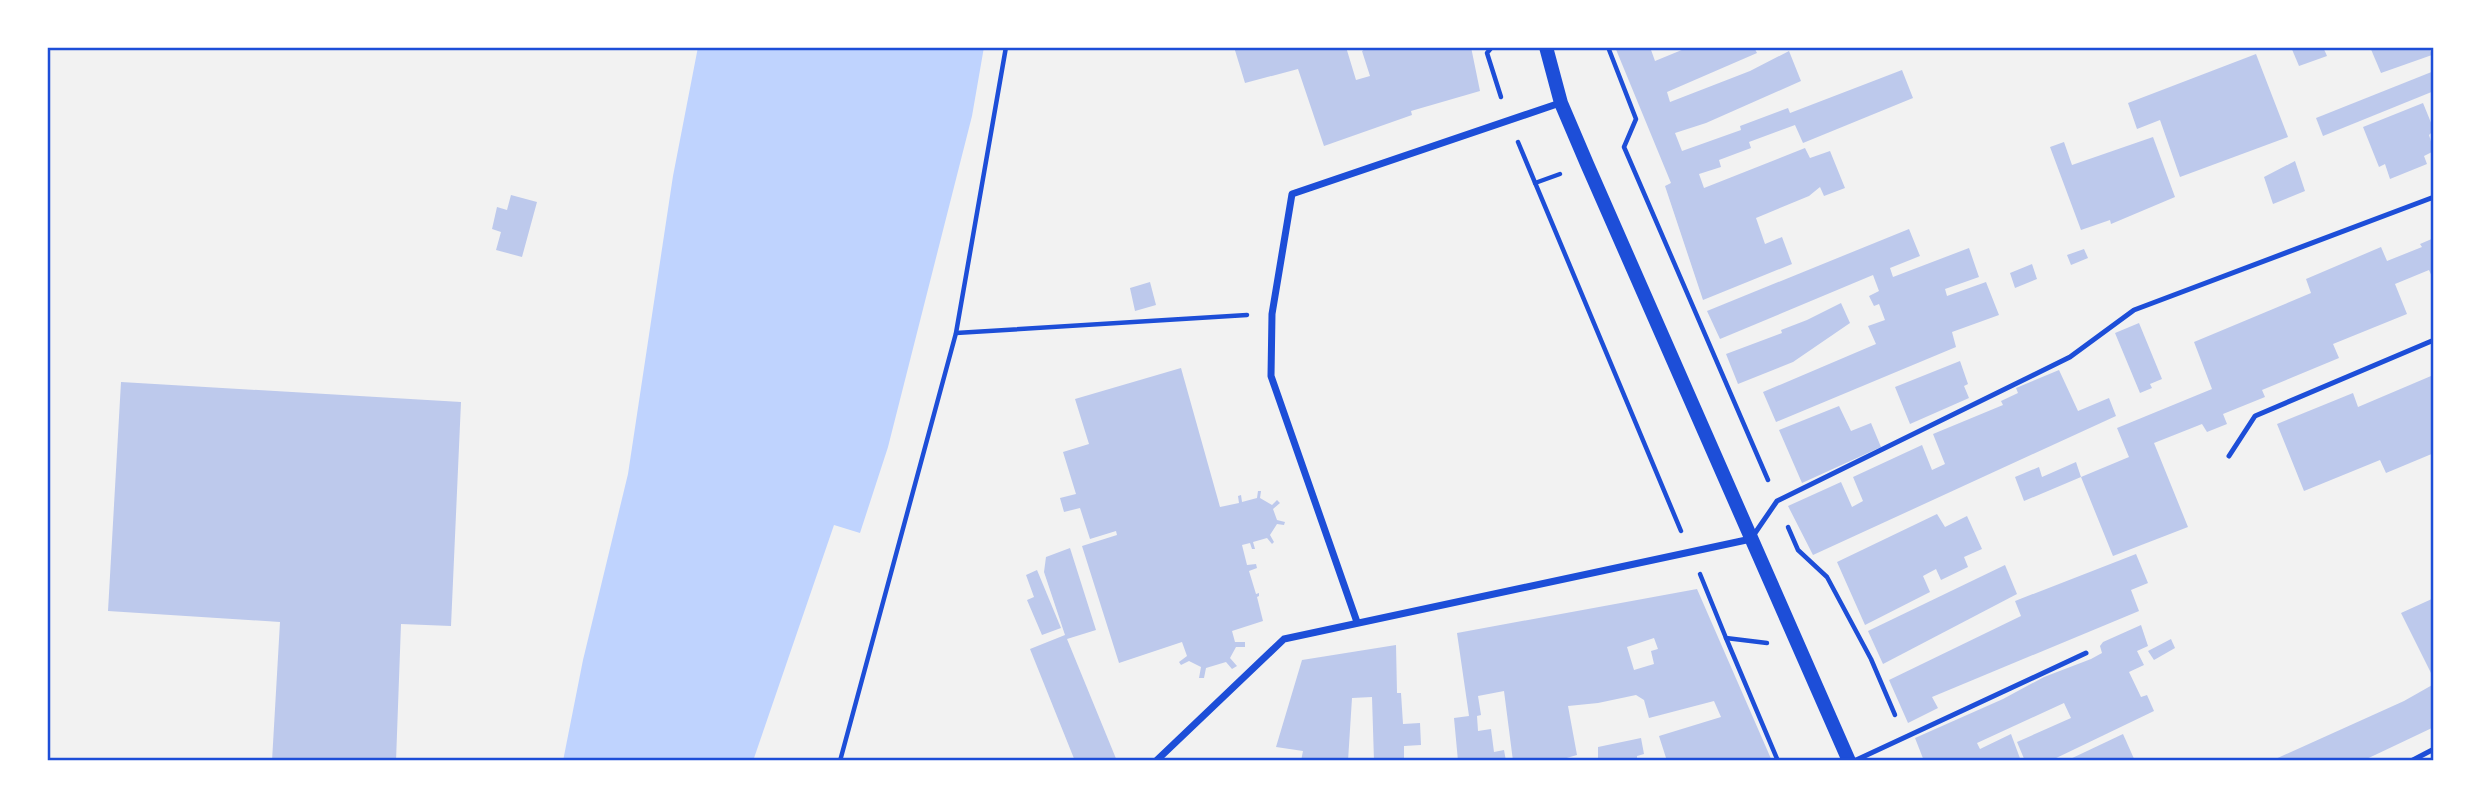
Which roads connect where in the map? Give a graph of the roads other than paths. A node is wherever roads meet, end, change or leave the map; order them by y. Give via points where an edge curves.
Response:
1 (1546, 47) edge
2 (1561, 103) junction
3 (2434, 197) edge
4 (2434, 340) edge
5 (2229, 456) dead end
6 (1751, 539) junction
7 (1357, 622) junction
8 (2086, 653) dead end
9 (2434, 749) edge
10 (1156, 761) edge
11 (1849, 761) edge
12 (1854, 761) edge
13 (2412, 761) edge

1 - 2 main road
2 - 6 main road
2 - 7 street via 1292,194 1272,313 1271,376
3 - 6 lane via 2134,310 2070,357 1777,501
4 - 5 lane via 2255,416
6 - 7 street
6 - 11 main road
7 - 10 street via 1284,639
8 - 12 lane
9 - 13 lane

